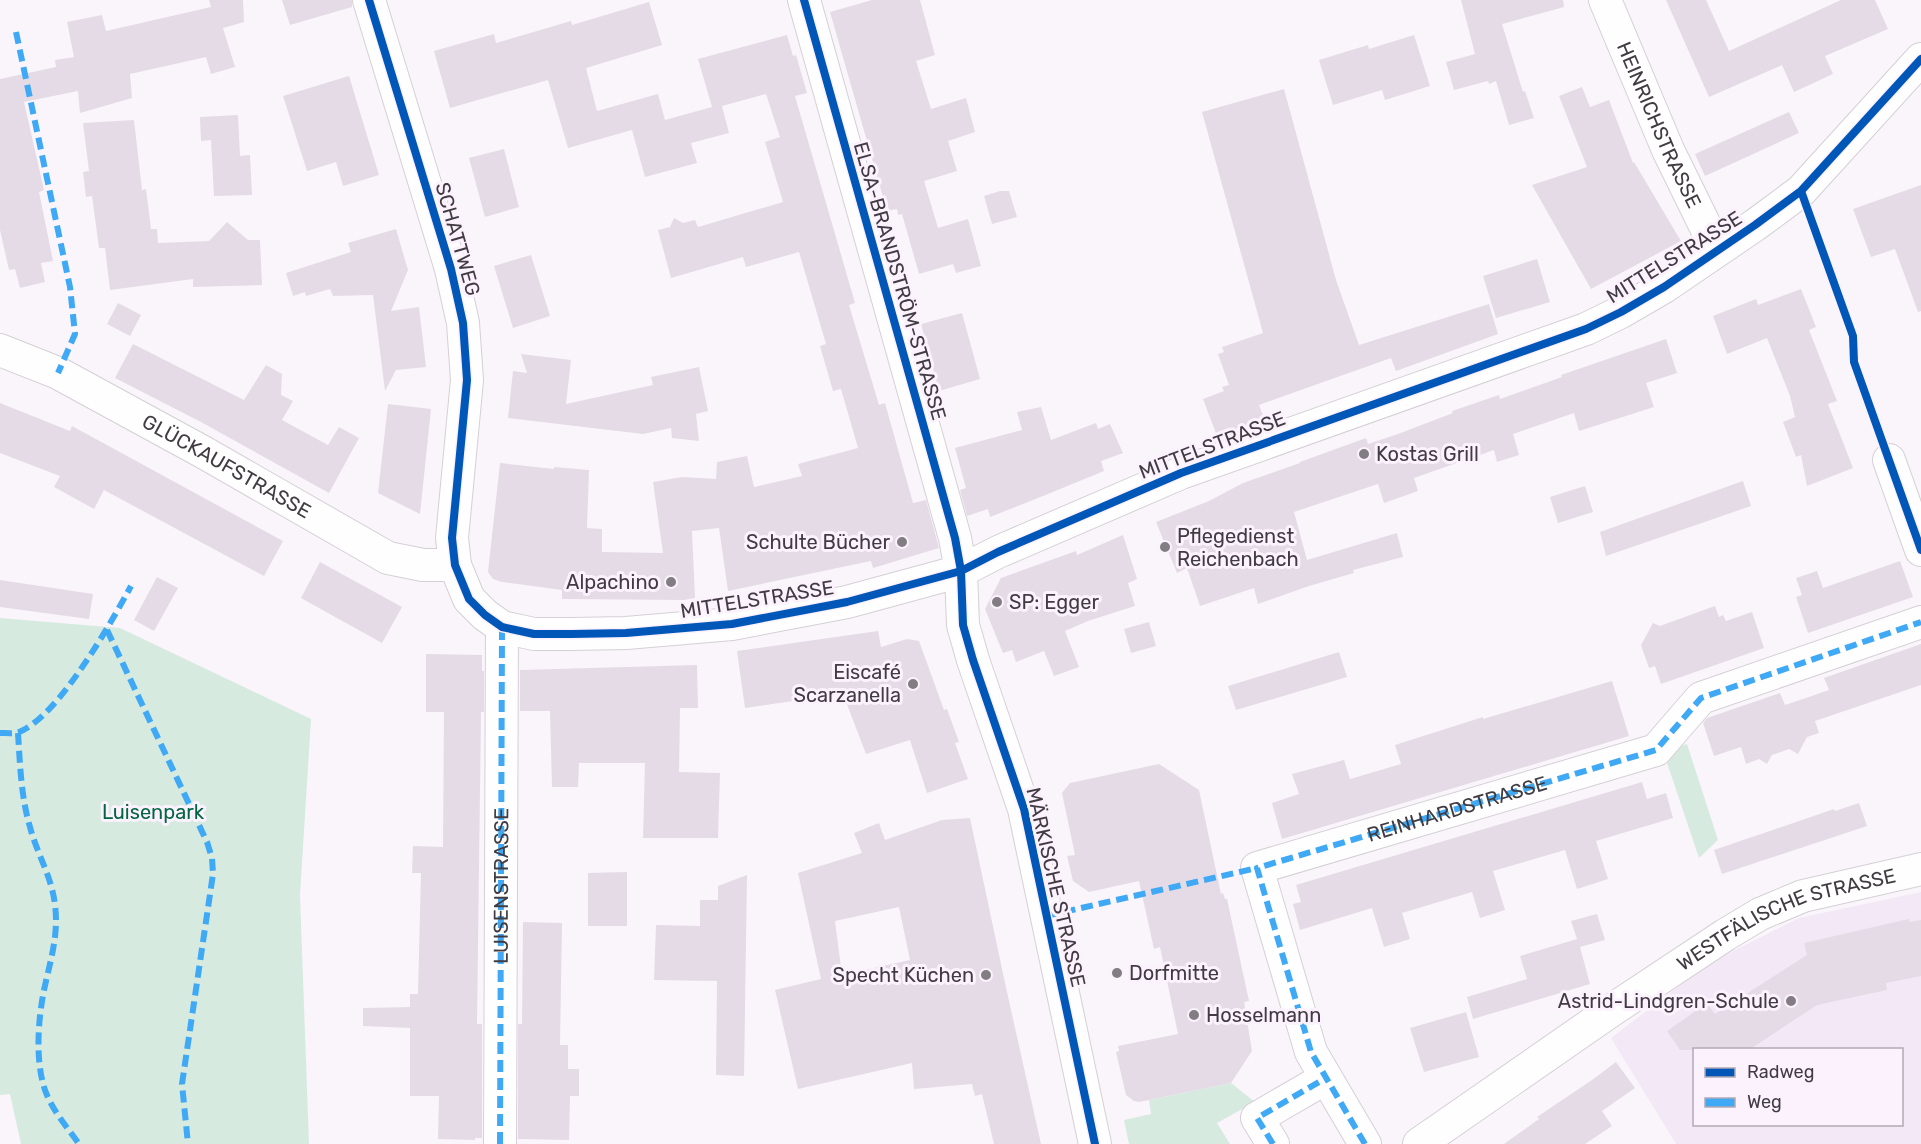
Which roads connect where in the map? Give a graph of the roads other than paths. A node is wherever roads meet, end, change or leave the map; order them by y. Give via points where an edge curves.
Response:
1 (369, 0) edge
2 (804, 0) edge
3 (1605, 0) edge
4 (1921, 59) edge
5 (1717, 250) junction
6 (0, 350) edge
7 (1890, 460) dead end
8 (1921, 550) edge
9 (455, 565) junction
10 (961, 572) junction
11 (1921, 622) edge
12 (502, 627) junction
13 (1921, 869) edge
14 (1326, 1078) junction
15 (500, 1144) edge
16 (1095, 1144) edge
17 (1273, 1144) edge
18 (1365, 1144) edge
19 (1419, 1144) edge

1 - 9 street, SCHATTWEG via 452,269 463,323 467,380 452,538
2 - 10 street, ELSA-BRANDSTRÖM-STRASSE via 955,538
3 - 5 street, HEINRICHSTRASSE via 1668,150
4 - 5 street, MITTELSTRASSE via 1801,191
5 - 10 street, MITTELSTRASSE via 1664,287 1586,329 1181,473 998,552
6 - 9 street, GLÜCKAUFSTRASSE via 58,373 388,558 423,565
7 - 8 street
9 - 12 street, MITTELSTRASSE via 469,599
10 - 12 street, MITTELSTRASSE via 847,602 732,624 572,634 534,634
10 - 16 street, MÄRKISCHE STRASSE via 963,625 1024,809
11 - 14 street, REINHARDSTRASSE via 1701,698 1656,750 1247,870 1311,1052
12 - 15 street, LUISENSTRASSE
13 - 19 street, WESTFÄLISCHE STRASSE via 1803,896 1760,914 1609,1012
14 - 17 street via 1257,1118
14 - 18 street, REINHARDSTRASSE

